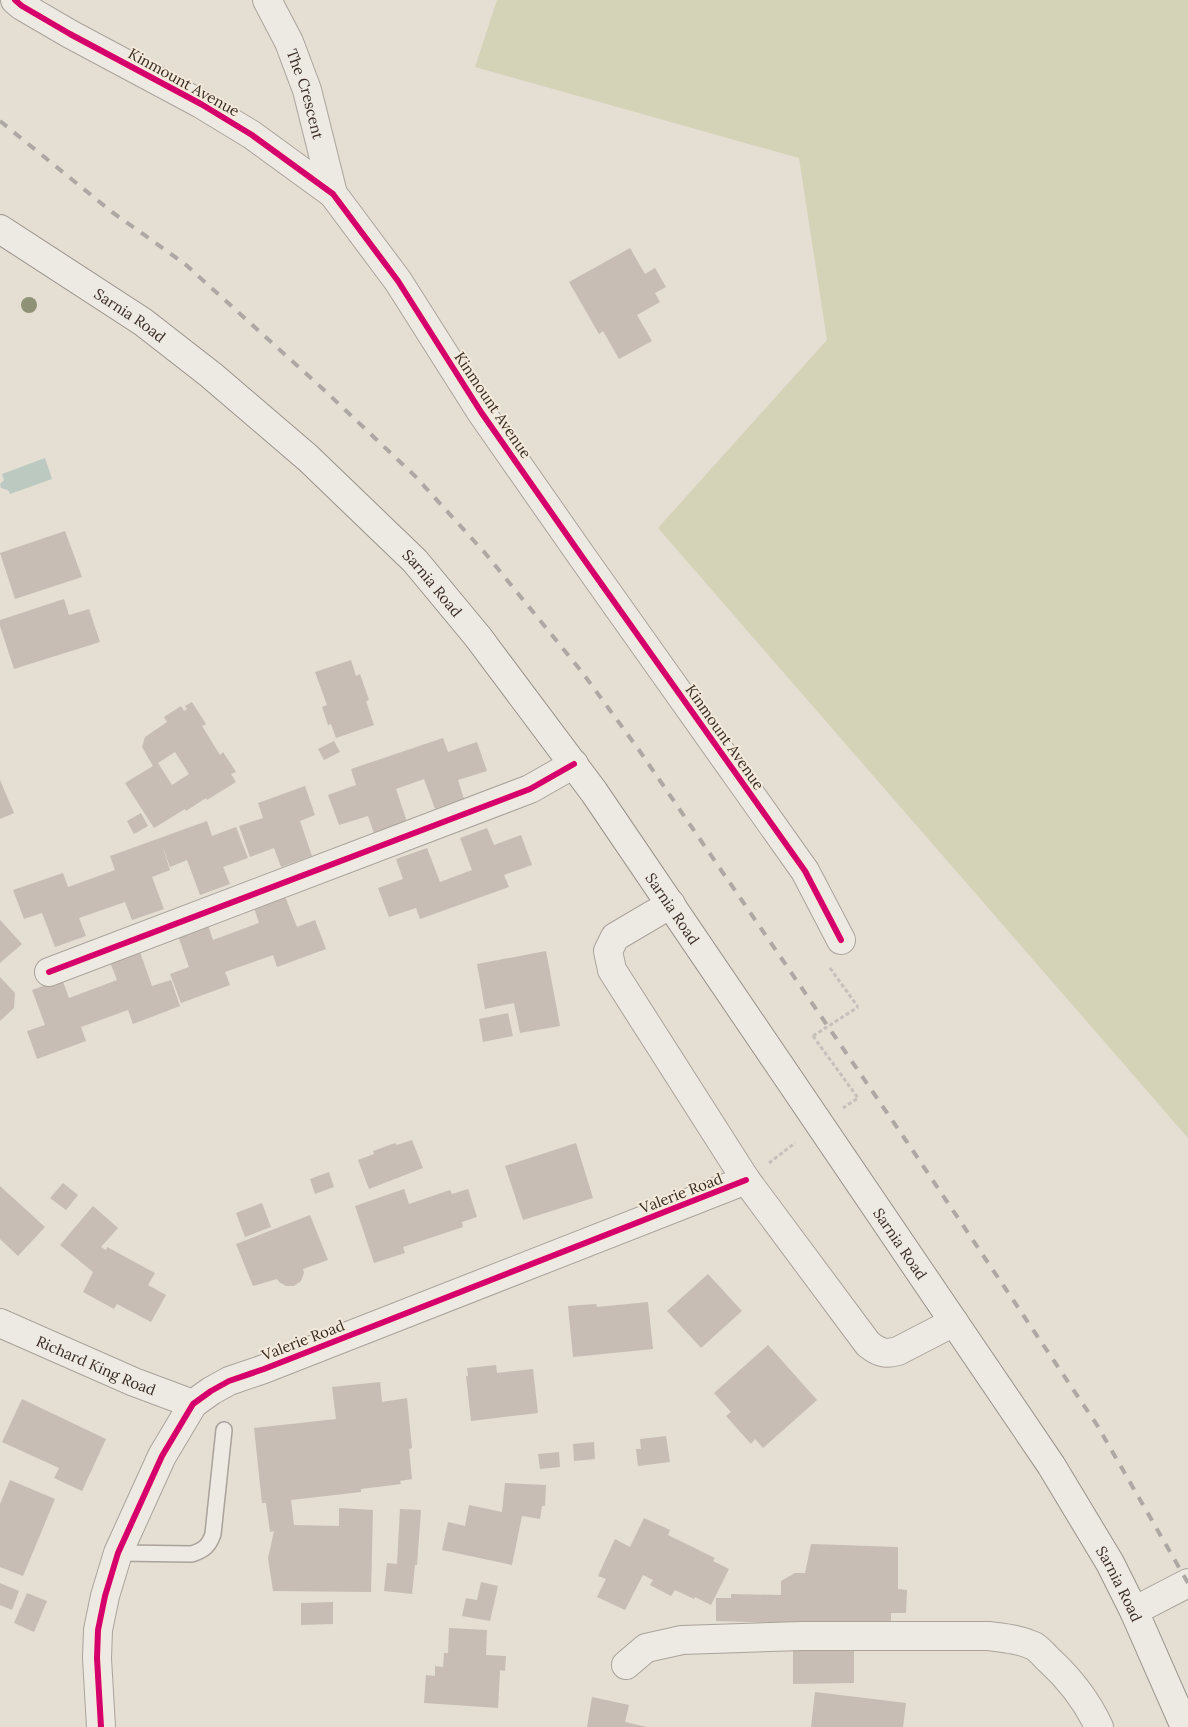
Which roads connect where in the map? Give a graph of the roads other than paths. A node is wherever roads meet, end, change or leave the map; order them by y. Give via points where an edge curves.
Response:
1 (15, 0) edge
2 (267, 0) edge
3 (334, 194) junction
4 (0, 229) edge
5 (574, 764) junction
6 (670, 904) junction
7 (841, 940) dead end
8 (49, 972) dead end
9 (746, 1180) junction
10 (954, 1322) junction
11 (0, 1323) edge
12 (193, 1404) junction
13 (224, 1430) dead end
14 (118, 1553) junction
15 (1188, 1583) edge
16 (1134, 1611) junction
17 (626, 1665) dead end
18 (101, 1727) edge
19 (1099, 1727) edge
20 (1185, 1727) edge

1 - 3 street, Kinmount Avenue via 252,135
2 - 3 street, The Crescent via 289,42 307,90
3 - 7 street, Kinmount Avenue via 398,281 537,494 805,871
4 - 5 street, Sarnia Road via 144,322 308,458 415,561 478,637
5 - 6 street, Sarnia Road
5 - 8 street via 530,790
6 - 9 street, Valerie Road via 615,937 608,951 612,970
6 - 10 street, Sarnia Road
9 - 10 street, Valerie Road via 874,1350 881,1353 898,1351
9 - 12 street, Valerie Road via 229,1381
10 - 16 street, Sarnia Road via 1051,1465 1110,1563
11 - 12 street, Richard King Road via 134,1382
12 - 14 street, Valerie Road via 162,1456
13 - 14 lane via 213,1534 209,1544 192,1554
14 - 18 street, Valerie Road via 98,1630
15 - 16 street
16 - 20 street, Sarnia Road
17 - 19 street via 646,1648 682,1640 802,1636 1011,1638 1035,1647 1056,1666 1090,1707

